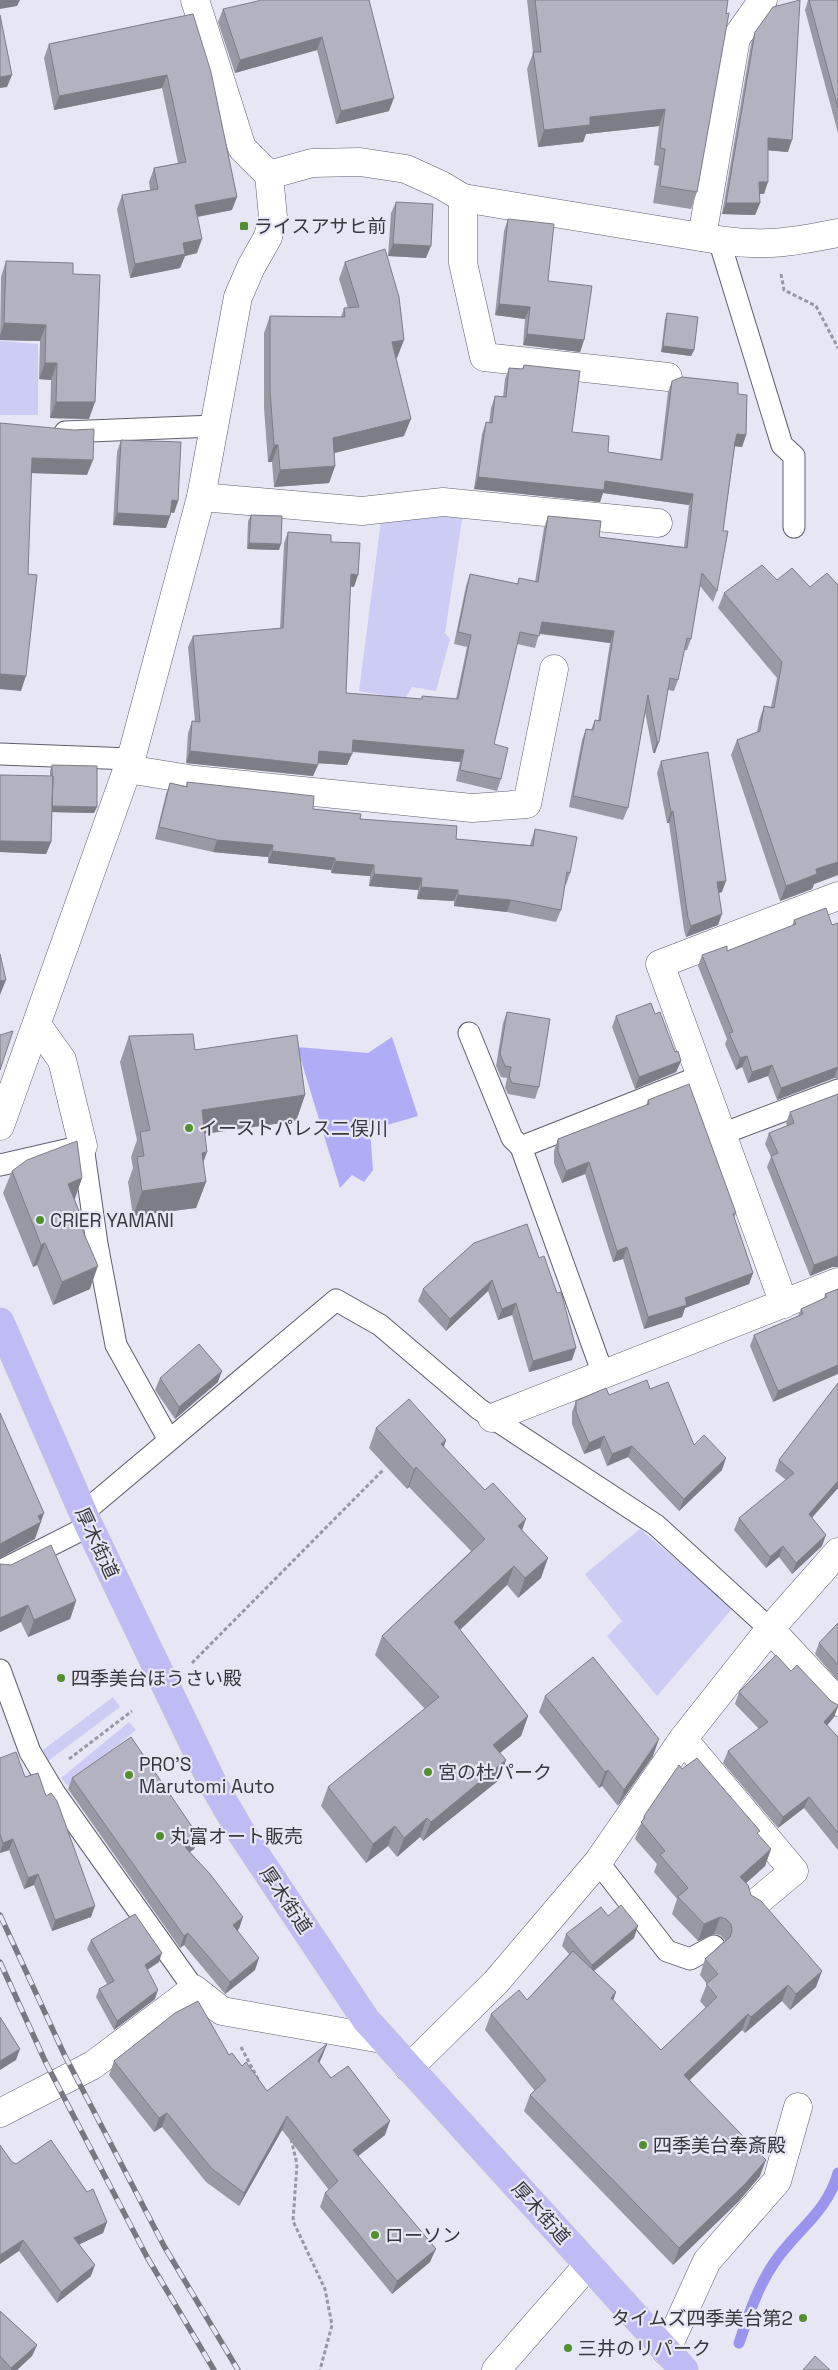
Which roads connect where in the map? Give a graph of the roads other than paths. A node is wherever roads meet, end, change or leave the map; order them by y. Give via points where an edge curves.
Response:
1 (195, 0) edge
2 (763, 0) edge
3 (269, 175) junction
4 (463, 198) junction
5 (838, 233) edge
6 (711, 238) junction
7 (668, 377) dead end
8 (214, 426) junction
9 (45, 430) edge
10 (201, 497) junction
11 (658, 523) dead end
12 (794, 527) dead end
13 (554, 669) dead end
14 (0, 754) edge
15 (129, 764) junction
16 (838, 896) edge
17 (37, 1025) junction
18 (469, 1033) dead end
19 (701, 1076) junction
20 (838, 1090) edge
21 (0, 1126) edge
22 (722, 1134) junction
23 (83, 1146) junction
24 (521, 1147) junction
25 (0, 1165) edge
26 (838, 1282) edge
27 (784, 1304) junction
28 (0, 1322) edge
29 (603, 1374) junction
30 (492, 1418) junction
31 (169, 1440) junction
32 (86, 1519) junction
33 (838, 1552) edge
34 (0, 1571) edge
35 (770, 1629) junction
36 (0, 1670) edge
37 (838, 1702) edge
38 (683, 1739) junction
39 (598, 1862) junction
40 (757, 1902) edge
41 (714, 1946) dead end
42 (194, 1989) junction
43 (382, 2039) junction
44 (409, 2068) junction
45 (798, 2107) dead end
46 (0, 2113) edge
47 (588, 2265) junction
48 (675, 2361) edge
49 (496, 2370) edge

1 - 3 street via 242,148
2 - 6 street via 736,38
3 - 4 street via 312,163 360,162 406,169
3 - 8 street via 273,217 268,237 238,297
4 - 6 street
4 - 7 street via 463,263 484,356
5 - 6 street via 752,245
6 - 12 lane via 782,445 794,456
8 - 9 lane via 69,432
8 - 10 street
10 - 11 street via 362,511 443,502
10 - 15 street
13 - 15 street via 527,804 472,808 195,780
14 - 15 lane
15 - 17 street
16 - 19 street via 660,964
17 - 21 street
17 - 23 street via 62,1060
18 - 24 lane via 512,1138
19 - 22 street
19 - 24 lane
20 - 22 lane
22 - 27 street
23 - 25 lane
23 - 31 lane via 116,1345
24 - 29 lane
26 - 27 street
27 - 29 street
28 - 32 main road, 厚木街道
29 - 30 street
30 - 31 lane via 380,1325 336,1300
30 - 35 lane via 656,1525
31 - 32 lane
32 - 34 lane
32 - 43 main road, 厚木街道 via 212,1782 242,1834
33 - 35 street
35 - 37 street
35 - 38 street
36 - 42 lane via 30,1752 54,1792
38 - 39 street
38 - 40 street via 794,1871
39 - 41 lane via 667,1951 690,1959
39 - 44 street via 496,1982
42 - 43 street via 222,2011
42 - 46 street via 93,2065
43 - 44 main road, 厚木街道
44 - 47 main road, 厚木街道
45 - 48 street via 777,2182 707,2261
47 - 48 main road, 厚木街道
47 - 49 street

